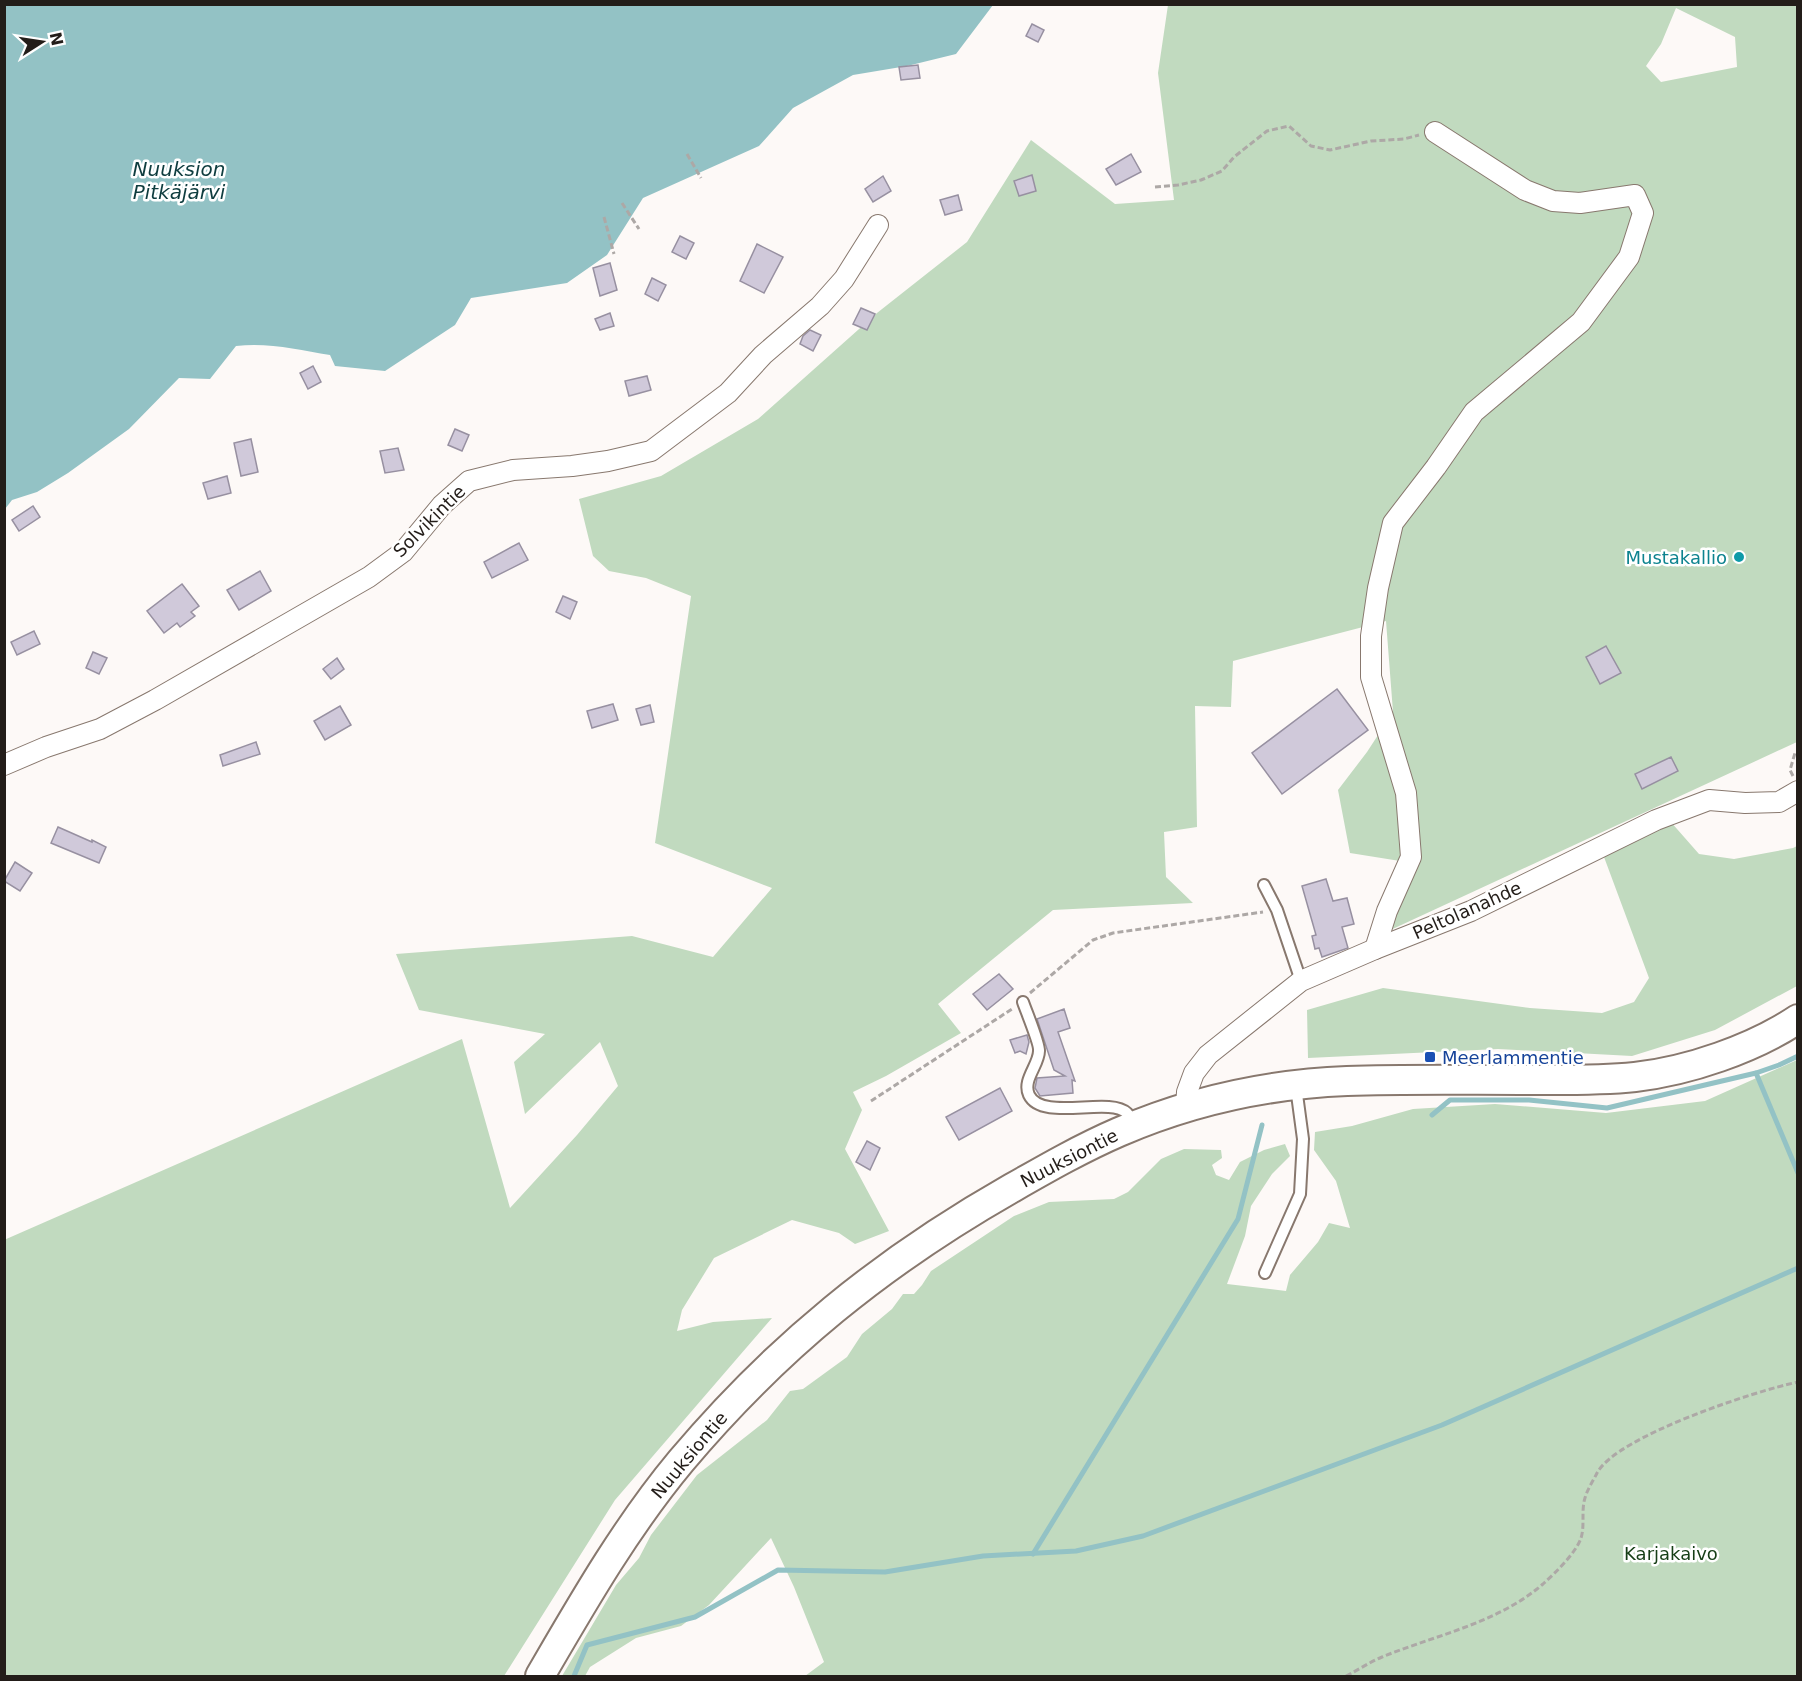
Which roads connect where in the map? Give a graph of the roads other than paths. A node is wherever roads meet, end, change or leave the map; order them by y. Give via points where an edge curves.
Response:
1 (1435, 132) road end
2 (878, 225) dead end
3 (4, 765) edge
4 (1796, 785) edge
5 (1264, 885) dead end
6 (1375, 949) junction
7 (1301, 981) junction
8 (1023, 1002) road end
9 (1797, 1019) edge
10 (1295, 1078) junction
11 (1186, 1107) junction
12 (1134, 1126) junction
13 (1265, 1273) dead end
14 (540, 1677) edge

1 - 6 street via 1525,190 1553,201 1580,203 1635,195 1643,213 1629,256 1581,322 1474,412 1393,523 1375,607 1371,677 1406,793 1411,857
2 - 3 street, Solvikintie via 844,279 820,306 728,393 651,451 590,464 513,470 469,481 442,505 403,552 369,577 100,729
4 - 6 street, Peltolanahde via 1779,802 1709,800 1656,820 1471,911
5 - 7 lane via 1277,910
6 - 7 street, Peltolanahde
7 - 11 street, Peltolanahde via 1208,1055 1194,1073
8 - 12 lane via 1040,1050 1028,1085 1030,1098 1041,1105 1064,1109 1119,1109 1127,1113
9 - 10 street, Nuuksiontie via 1735,1051 1637,1077 1343,1081
10 - 11 street, Nuuksiontie
10 - 13 lane via 1303,1139 1300,1194
11 - 12 street, Nuuksiontie
12 - 14 street, Nuuksiontie via 1036,1174 925,1240 783,1352 730,1405 655,1494 590,1591

